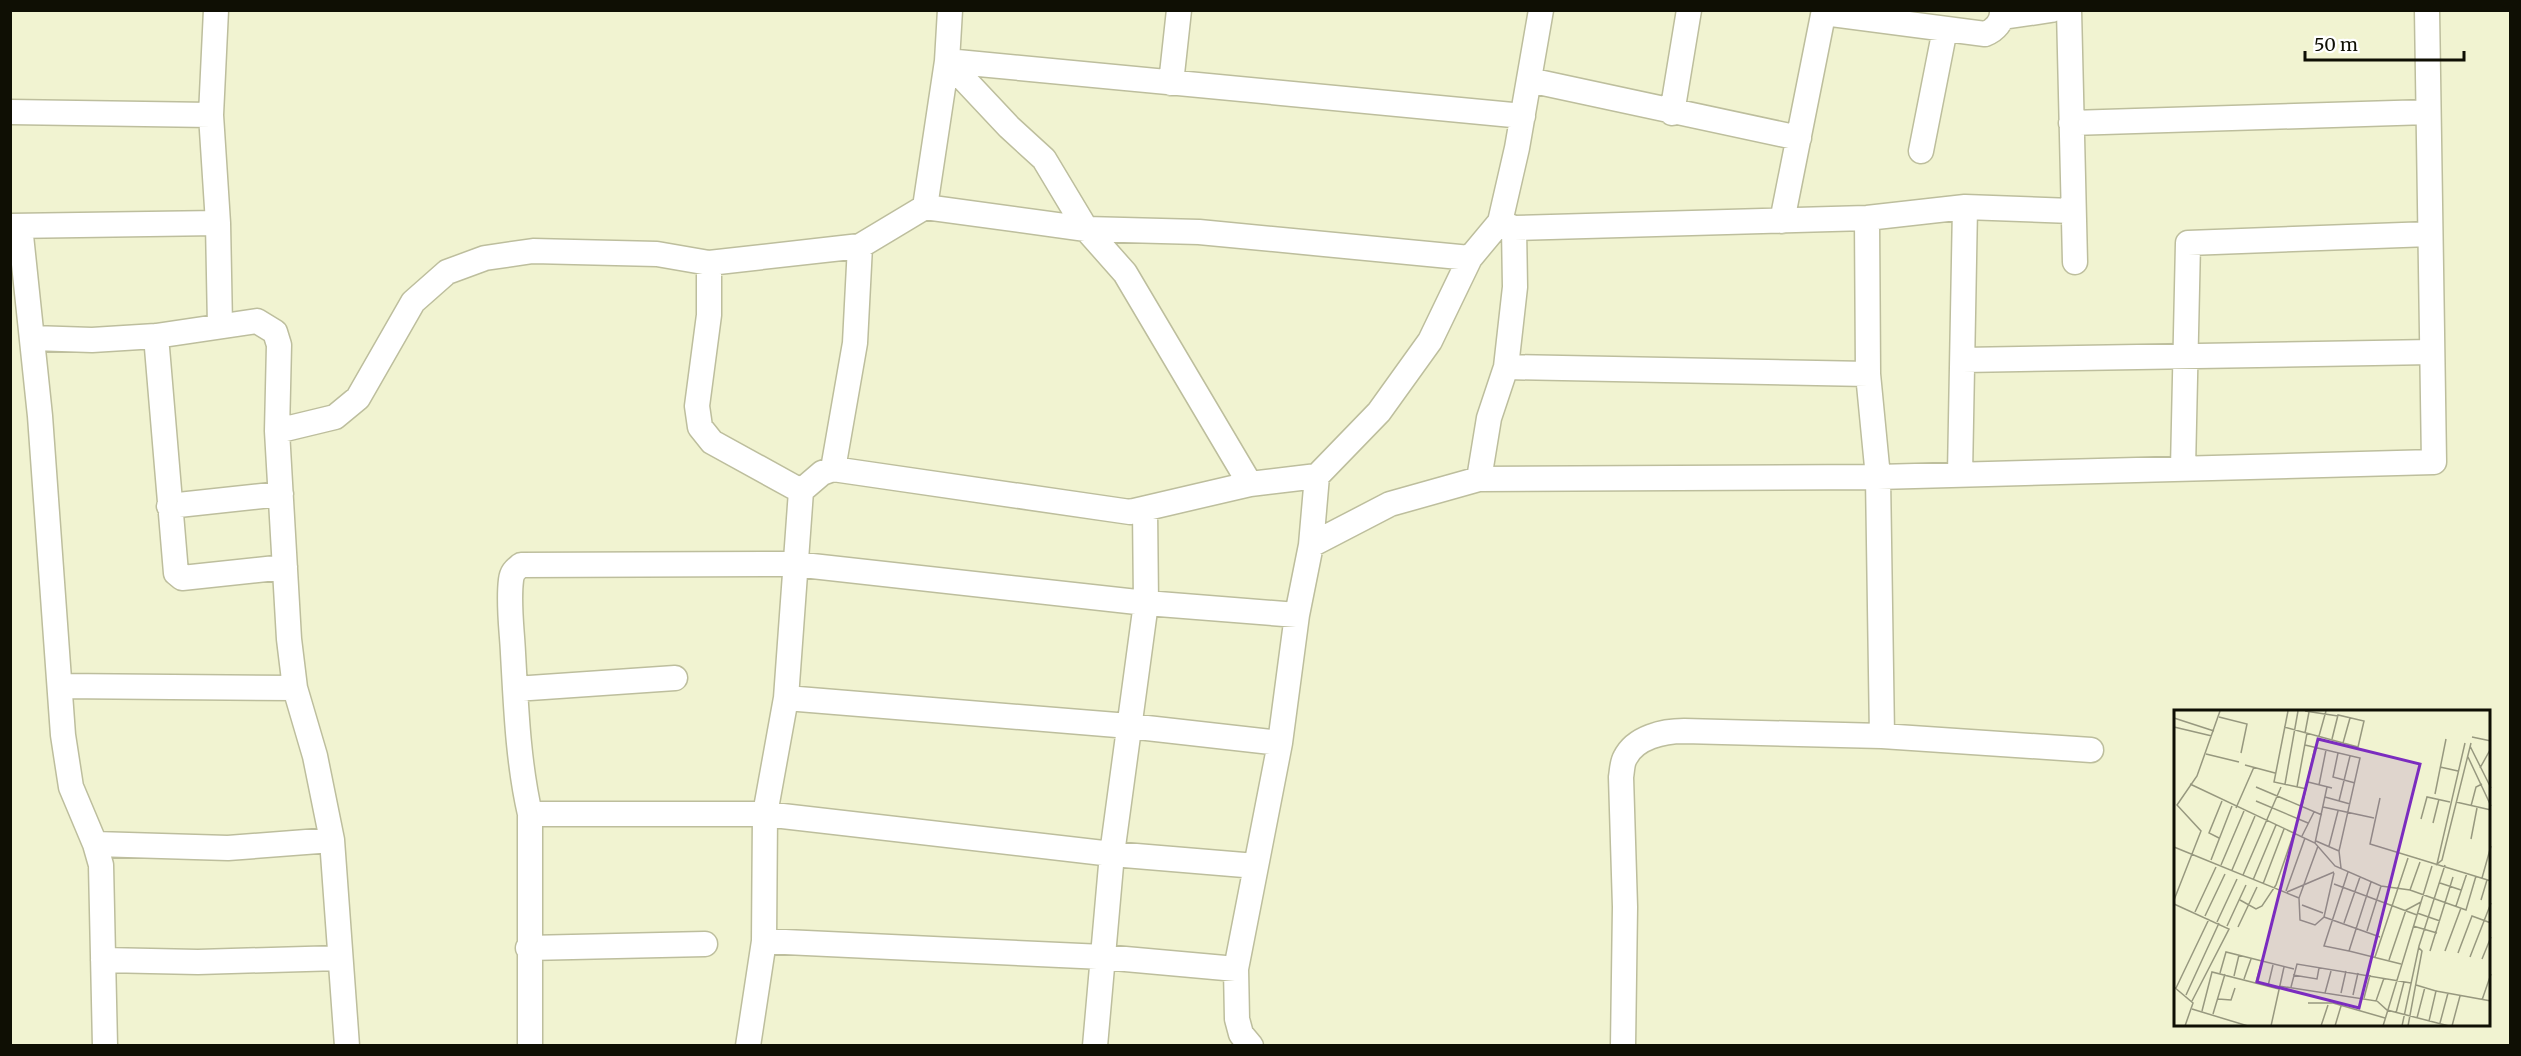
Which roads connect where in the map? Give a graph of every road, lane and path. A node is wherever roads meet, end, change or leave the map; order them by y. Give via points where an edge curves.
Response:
1 (216, 10) edge
2 (950, 10) edge
3 (1179, 10) edge
4 (1541, 10) edge
5 (1689, 10) edge
6 (2051, 10) edge
7 (2069, 10) edge
8 (2427, 10) edge
9 (1824, 12) edge
10 (2002, 14) edge
11 (1945, 29) junction
12 (947, 61) junction
13 (1529, 80) junction
14 (1171, 83) junction
15 (10, 112) edge
16 (2428, 112) junction
17 (1672, 113) junction
18 (211, 115) junction
19 (1523, 116) junction
20 (2071, 123) junction
21 (1799, 138) junction
22 (1921, 151) dead end
23 (925, 207) junction
24 (1965, 207) junction
25 (2072, 211) junction
26 (1867, 218) junction
27 (1782, 221) junction
28 (218, 223) junction
29 (1507, 225) junction
30 (15, 226) edge
31 (1086, 229) junction
32 (2430, 234) junction
33 (860, 246) junction
34 (1470, 258) junction
35 (2074, 262) dead end
36 (709, 263) junction
37 (220, 326) junction
38 (156, 336) junction
39 (32, 338) junction
40 (2432, 352) junction
41 (2185, 356) junction
42 (1963, 360) junction
43 (1506, 367) junction
44 (1868, 374) junction
45 (277, 431) junction
46 (2183, 468) junction
47 (833, 469) junction
48 (1960, 474) junction
49 (1317, 476) junction
50 (1878, 477) junction
51 (1479, 479) junction
52 (1250, 484) junction
53 (801, 491) junction
54 (281, 494) junction
55 (170, 506) junction
56 (1145, 509) junction
57 (1311, 545) junction
58 (794, 564) junction
59 (285, 567) junction
60 (1146, 603) junction
61 (1297, 615) junction
62 (675, 678) dead end
63 (60, 686) junction
64 (295, 688) junction
65 (515, 689) junction
66 (786, 698) junction
67 (1129, 726) junction
68 (1882, 736) junction
69 (1280, 743) junction
70 (2091, 750) dead end
71 (530, 814) junction
72 (765, 814) junction
73 (332, 840) junction
74 (95, 844) junction
75 (1112, 854) junction
76 (1256, 866) junction
77 (764, 941) junction
78 (705, 945) dead end
79 (528, 948) junction
80 (1103, 957) junction
81 (340, 958) junction
82 (103, 960) junction
83 (1236, 969) junction
84 (105, 1046) edge
85 (347, 1046) edge
86 (530, 1046) edge
87 (748, 1046) edge
88 (1095, 1046) edge
89 (1251, 1046) edge
90 (1623, 1046) edge

1 - 18 street
2 - 12 street
3 - 14 street
4 - 13 street
5 - 17 street
6 - 10 street
7 - 20 street
8 - 16 street
9 - 11 street
9 - 21 street
10 - 11 street via 1994,30 1985,34
11 - 22 street
12 - 14 street
12 - 23 street
12 - 31 street via 1044,159
13 - 17 street
13 - 19 street
14 - 19 street
15 - 18 street
16 - 20 street
16 - 32 street
17 - 21 street
18 - 28 street
19 - 29 street
20 - 25 street
21 - 27 street
23 - 31 street
23 - 33 street
24 - 25 street
24 - 26 street
24 - 42 street
25 - 35 street
26 - 27 street
26 - 44 street
27 - 29 street
28 - 30 street
28 - 37 street
29 - 34 street
29 - 43 street via 1515,287
30 - 39 street
31 - 34 street via 1199,232
31 - 52 street via 1125,273
32 - 40 street
32 - 41 street via 2188,243
33 - 36 street
33 - 47 street via 855,343
34 - 49 street via 1430,341 1379,412
36 - 45 street via 657,254 532,251 485,258 447,272 413,302 358,398 335,417
36 - 53 street via 709,315 697,406 700,427 712,442
37 - 38 street
37 - 45 street via 257,321 275,332 279,345
38 - 39 street
38 - 55 street
39 - 63 street
40 - 41 street
40 - 46 street via 2434,462
41 - 42 street
41 - 46 street
42 - 48 street
43 - 44 street
43 - 51 street via 1489,418
44 - 50 street
45 - 54 street
46 - 48 street
47 - 53 street
47 - 56 street via 1103,510
48 - 50 street
49 - 52 street
49 - 57 street
50 - 51 street
50 - 68 street
51 - 57 street via 1390,504
52 - 56 street
53 - 58 street
54 - 55 street
54 - 59 street
55 - 59 street via 174,566 182,578
56 - 60 street
57 - 61 street
58 - 60 street
58 - 65 street via 521,565 513,571 511,580
58 - 66 street
59 - 64 street
60 - 61 street
60 - 67 street
61 - 69 street
62 - 65 street
63 - 64 street
63 - 74 street via 71,787
64 - 73 street via 315,756
65 - 71 street
66 - 67 street
66 - 72 street
67 - 69 street
67 - 75 street
68 - 70 street
68 - 90 street via 1668,731 1638,743 1625,758
69 - 76 street
71 - 72 street
71 - 79 street
72 - 75 street
72 - 77 street
73 - 74 street via 228,848
73 - 81 street
74 - 82 street via 101,865
75 - 76 street
75 - 80 street
76 - 83 street
77 - 80 street
77 - 87 street
78 - 79 street
79 - 86 street
80 - 83 street
80 - 88 street
81 - 82 street
81 - 85 street
82 - 84 street
83 - 89 street via 1237,1019 1241,1034

